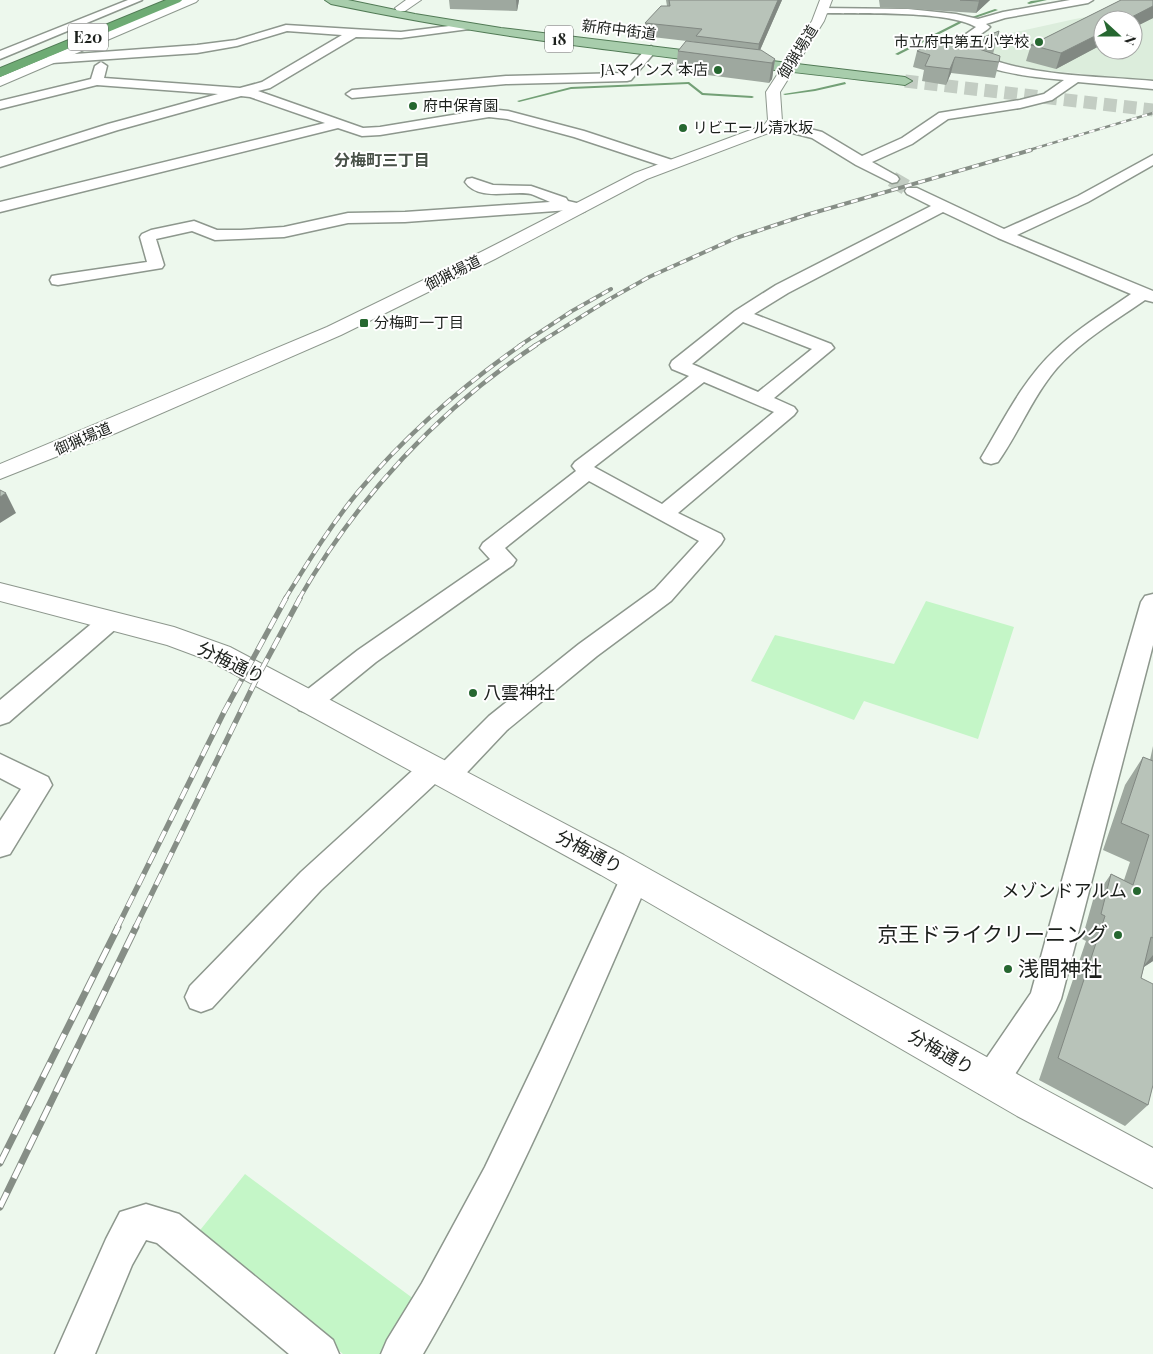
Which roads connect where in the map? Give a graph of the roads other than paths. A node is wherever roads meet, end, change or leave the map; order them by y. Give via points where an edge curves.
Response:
1 (137, 0) edge
2 (155, 0) edge
3 (176, 0) edge
4 (192, 0) edge
5 (331, 0) edge
6 (365, 0) edge
7 (415, 0) edge
8 (1088, 0) edge
9 (825, 5) edge
10 (401, 8) junction
11 (991, 8) dead end
12 (965, 18) junction
13 (980, 22) junction
14 (465, 27) junction
15 (354, 32) junction
16 (651, 50) junction
17 (0, 55) edge
18 (52, 59) junction
19 (791, 63) junction
20 (0, 64) edge
21 (34, 68) junction
22 (0, 74) edge
23 (906, 78) tunnel mouth
24 (1076, 78) junction
25 (97, 81) junction
26 (0, 82) edge
27 (1153, 85) edge
28 (506, 89) junction
29 (245, 92) junction
30 (352, 94) dead end
31 (0, 105) edge
32 (508, 115) junction
33 (338, 124) junction
34 (774, 124) junction
35 (1153, 159) edge
36 (861, 162) junction
37 (0, 163) edge
38 (670, 164) junction
39 (892, 179) tunnel mouth
40 (472, 182) dead end
41 (912, 191) tunnel mouth
42 (575, 206) junction
43 (942, 206) junction
44 (0, 207) edge
45 (1004, 235) junction
46 (58, 280) dead end
47 (1148, 295) edge
48 (741, 315) junction
49 (702, 375) junction
50 (760, 400) junction
51 (991, 458) dead end
52 (0, 472) edge
53 (588, 472) junction
54 (663, 514) junction
55 (0, 592) edge
56 (1153, 602) edge
57 (110, 621) junction
58 (308, 703) junction
59 (0, 715) edge
60 (0, 765) edge
61 (439, 773) junction
62 (0, 845) edge
63 (635, 877) junction
64 (201, 997) dead end
65 (991, 1081) junction
66 (1153, 1169) edge
67 (75, 1354) edge
68 (319, 1354) edge
69 (401, 1354) edge

1 - 17 street
2 - 20 highway, E20
3 - 22 highway, E20
4 - 18 street
5 - 14 main road, 新府中街道 / 18
6 - 10 main road, 新府中街道 / 18
7 - 10 street
8 - 13 street
9 - 12 street
9 - 19 street, 御猟場道
10 - 19 main road, 新府中街道 / 18
11 - 12 street
12 - 13 street
13 - 24 street via 984,27 963,42 960,48 963,51 996,65
14 - 15 street via 401,35
14 - 16 main road, 新府中街道 / 18
15 - 18 street via 286,28 238,43 198,49
15 - 29 street via 266,85
16 - 19 main road, 新府中街道 / 18
16 - 28 street via 627,76
18 - 21 street
19 - 23 main road, 新府中街道 / 18
19 - 34 street, 御猟場道 via 773,92
21 - 25 street via 101,66
21 - 26 street
24 - 27 street
24 - 36 street via 1048,97 944,116 907,141
25 - 29 street
25 - 31 street
28 - 30 street
28 - 32 street
29 - 33 street
29 - 37 street via 113,127
32 - 33 street via 489,113 380,132 362,132
32 - 38 street
33 - 44 street
34 - 36 street via 817,135
34 - 38 street, 御猟場道 via 763,131
35 - 45 street via 1083,198
36 - 39 street
38 - 42 street, 御猟場道
40 - 42 street via 491,190 531,190
41 - 43 street
42 - 46 street via 348,218 284,232 240,235 215,235 194,226 148,237 156,265
42 - 52 street, 御猟場道 via 489,256 334,331
43 - 45 street
43 - 48 street via 782,289
45 - 47 street
47 - 51 street via 1067,348 1052,363 1031,389
48 - 49 street via 678,365
48 - 50 street via 825,348
49 - 50 street
49 - 53 street via 582,466
50 - 54 street via 786,411
53 - 54 street
53 - 58 street via 491,548 504,560 367,656
54 - 61 street via 713,539 663,595 588,650
55 - 57 street, 分梅通り
56 - 65 street via 1045,999
57 - 58 street, 分梅通り via 202,646
57 - 59 street
58 - 61 street, 分梅通り
60 - 62 street via 38,785
61 - 63 street, 分梅通り
61 - 64 street via 311,881
63 - 65 street, 分梅通り
63 - 69 street via 534,1106 460,1253
65 - 66 street, 分梅通り
67 - 68 street via 133,1225 146,1222 166,1227

